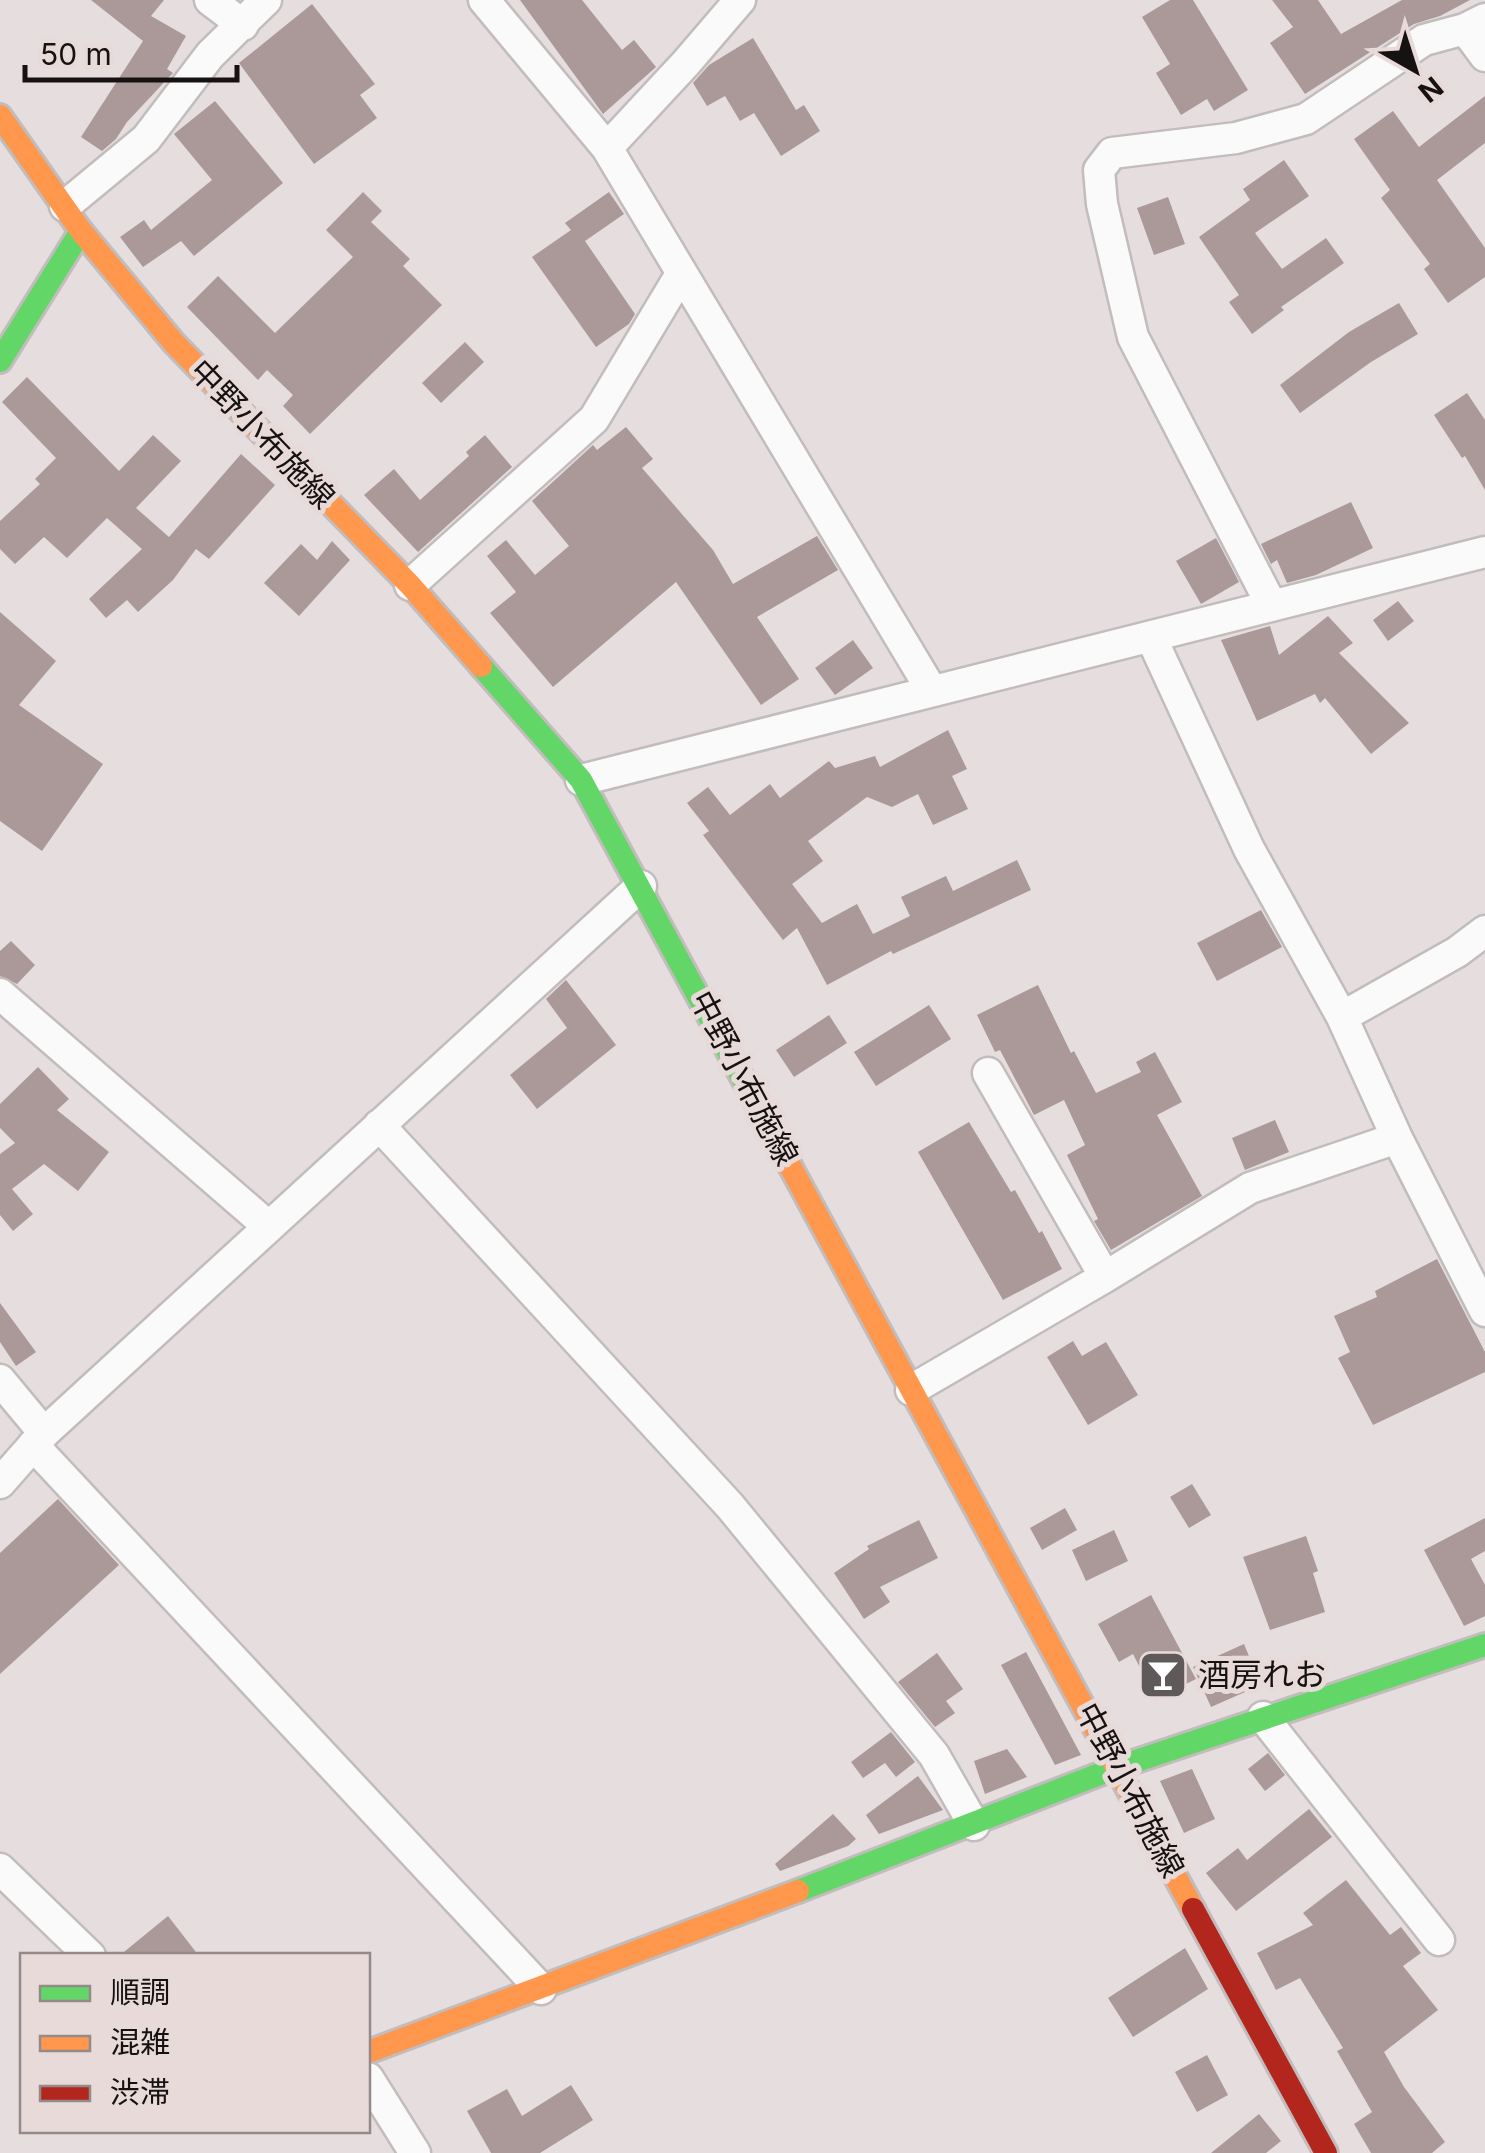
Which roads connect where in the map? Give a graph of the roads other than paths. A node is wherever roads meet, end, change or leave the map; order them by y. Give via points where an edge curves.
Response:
1 (210, 0) edge
2 (266, 0) edge
3 (484, 0) edge
4 (740, 0) edge
5 (1475, 24) edge
6 (243, 25) junction
7 (1485, 56) edge
8 (0, 116) edge
9 (607, 148) junction
10 (73, 218) junction
11 (681, 274) junction
12 (0, 361) edge
13 (1485, 552) edge
14 (410, 585) junction
15 (1272, 606) junction
16 (1151, 636) junction
17 (932, 692) junction
18 (580, 780) junction
19 (641, 886) junction
20 (1485, 931) edge
21 (0, 994) edge
22 (1342, 1017) junction
23 (988, 1074) dead end
24 (380, 1124) junction
25 (1397, 1138) junction
26 (268, 1226) junction
27 (1105, 1277) junction
28 (1485, 1311) edge
29 (0, 1380) edge
30 (911, 1390) junction
31 (39, 1439) junction
32 (0, 1483) edge
33 (1485, 1645) edge
34 (1263, 1716) junction
35 (1118, 1767) junction
36 (974, 1826) junction
37 (0, 1869) edge
38 (1439, 1940) dead end
39 (87, 1953) edge
40 (541, 1988) junction
41 (370, 2051) edge
42 (370, 2081) edge
43 (1316, 2149) edge
44 (415, 2153) edge

1 - 6 street
2 - 6 street
3 - 9 street
4 - 9 street
5 - 7 street
5 - 15 street via 1424,40 1306,119 1236,138 1112,153 1099,170 1132,337
6 - 10 street
8 - 10 main road, 中野小布施線
9 - 11 street
10 - 12 main road
10 - 14 main road, 中野小布施線 via 174,343
11 - 14 street via 594,419
11 - 17 street
13 - 15 street
14 - 18 main road, 中野小布施線
15 - 16 street
16 - 17 street
16 - 22 street via 1249,849
17 - 18 street
18 - 19 main road, 中野小布施線
19 - 24 street
19 - 30 main road, 中野小布施線
20 - 22 street
21 - 26 street
22 - 25 street
23 - 27 street
24 - 26 street
24 - 36 street via 730,1506 934,1755
25 - 27 street via 1250,1188
25 - 28 street
26 - 31 street
27 - 30 street
29 - 31 street
30 - 35 main road, 中野小布施線
31 - 32 street
31 - 40 street
33 - 34 main road
34 - 35 main road
34 - 38 street
35 - 36 main road
35 - 43 main road, 中野小布施線
36 - 40 main road
37 - 39 street
40 - 41 main road
42 - 44 street

